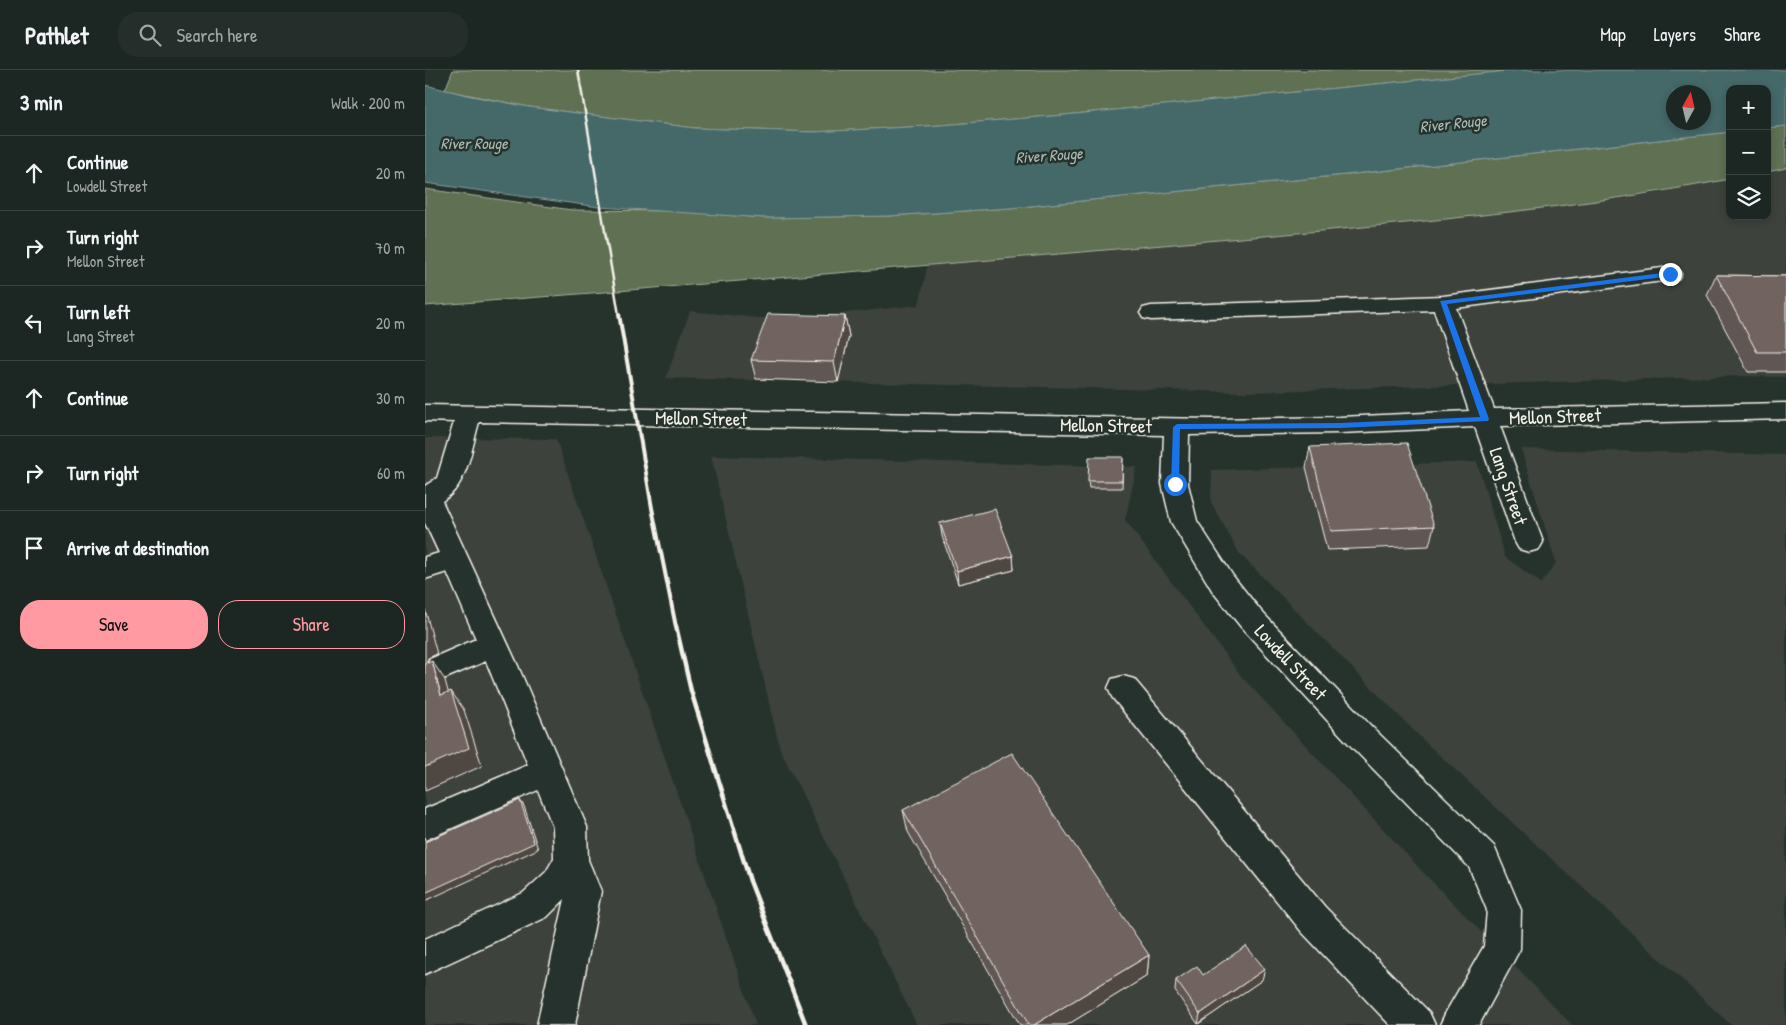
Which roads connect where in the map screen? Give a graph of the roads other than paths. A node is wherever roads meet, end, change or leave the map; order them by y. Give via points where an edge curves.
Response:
1 (1670, 274) dead end
2 (1443, 303) junction
3 (1151, 314) dead end
4 (1786, 411) edge
5 (425, 413) edge
6 (469, 414) junction
7 (1485, 419) junction
8 (1177, 427) junction
9 (426, 497) edge
10 (1529, 542) dead end
11 (455, 559) junction
12 (425, 568) edge
13 (493, 645) junction
14 (441, 668) dead end
15 (1123, 688) dead end
16 (546, 772) junction
17 (425, 825) edge
18 (571, 860) junction
19 (425, 957) edge
20 (556, 1025) edge
21 (1416, 1025) edge
22 (1459, 1025) edge

1 - 2 street
2 - 3 street
2 - 7 street, Lang Street
4 - 7 street, Mellon Street
5 - 6 street, Mellon Street
6 - 8 street, Mellon Street
6 - 9 street via 449,481 442,489
7 - 8 street, Mellon Street
7 - 10 street, Lang Street
8 - 22 street, Lowdell Street via 1175,484 1184,522 1223,584 1251,619 1359,735 1482,857 1504,910 1502,949
9 - 11 street
11 - 12 street
11 - 13 street
13 - 14 street
13 - 16 street
15 - 21 street via 1313,919
16 - 17 street
16 - 18 street via 569,827
18 - 19 street via 558,883 535,905
18 - 20 street via 584,891

